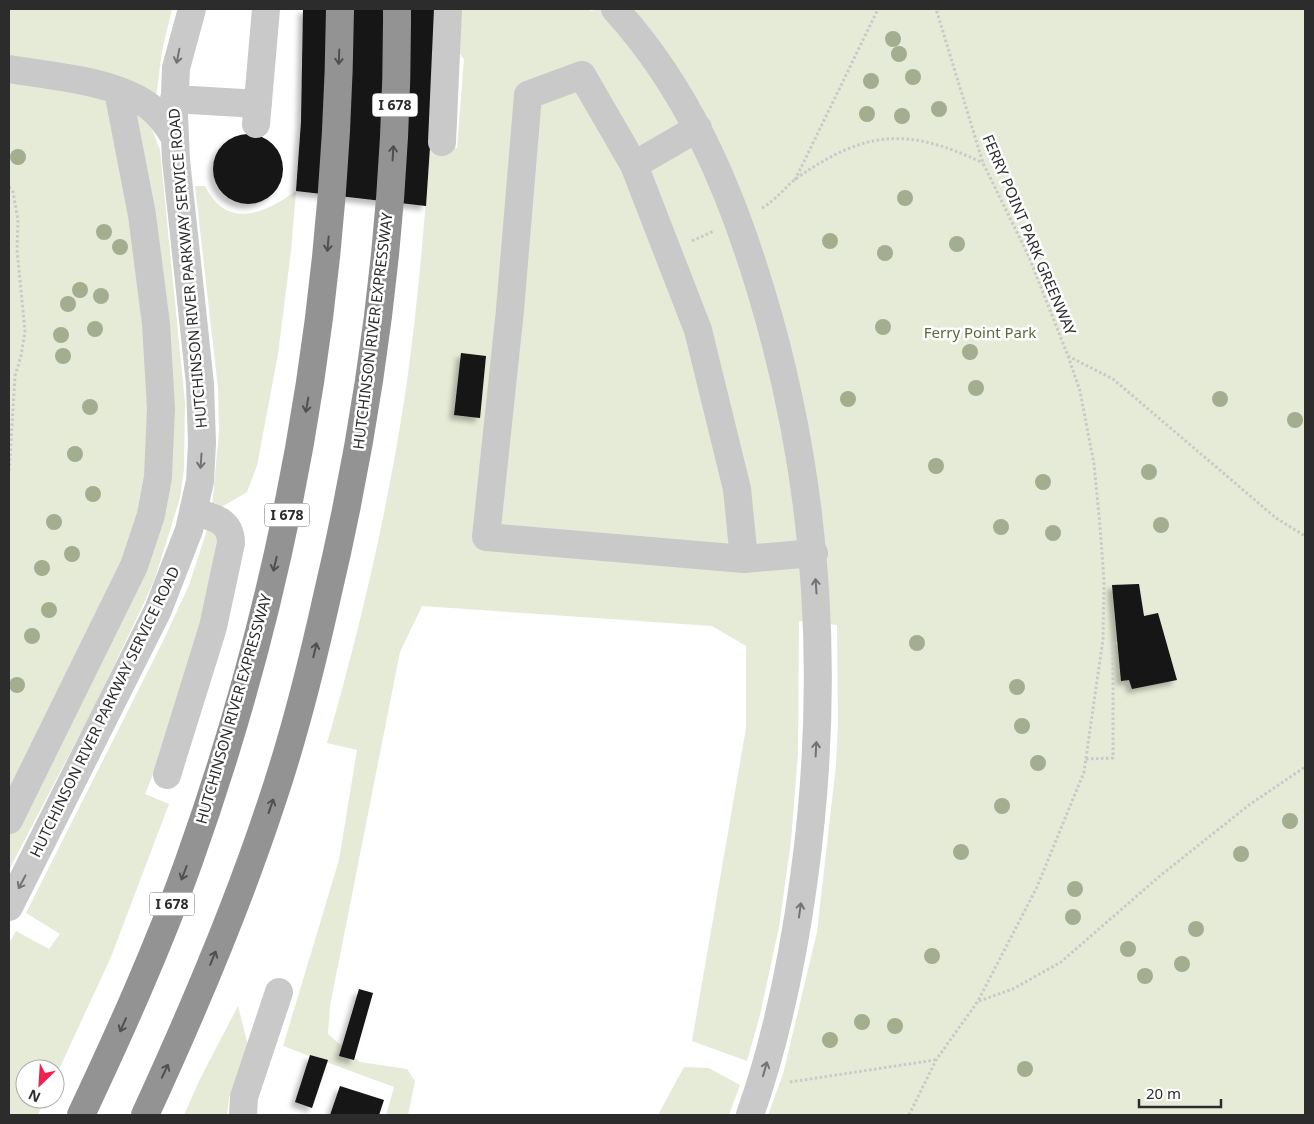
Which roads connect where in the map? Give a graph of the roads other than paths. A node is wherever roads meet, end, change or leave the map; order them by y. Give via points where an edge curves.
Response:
1 (266, 9) edge
2 (340, 9) edge
3 (397, 9) edge
4 (448, 9) edge
5 (615, 9) edge
6 (186, 16) edge
7 (9, 69) edge
8 (118, 90) junction
9 (174, 98) junction
10 (698, 128) junction
11 (174, 136) junction
12 (442, 142) dead end
13 (634, 165) junction
14 (194, 512) junction
15 (814, 553) junction
16 (744, 559) junction
17 (167, 775) dead end
18 (9, 820) edge
19 (9, 907) edge
20 (279, 992) dead end
21 (81, 1115) edge
22 (145, 1115) edge
23 (243, 1115) edge
24 (750, 1115) edge

1 - 9 street via 257,114
2 -> 21 highway, HUTCHINSON RIVER EXPRESSWAY / I 678 via 338,107 322,300 291,497 257,642 189,860 124,1022
22 -> 3 highway, HUTCHINSON RIVER EXPRESSWAY / I 678 via 188,1020 257,846 308,675 339,548 357,457 390,202
4 - 12 street
5 - 10 street via 654,57
6 -> 9 street, HUTCHINSON RIVER PARKWAY SERVICE ROAD
7 - 8 street
8 - 11 street via 147,105
8 - 18 street via 142,215 156,324 161,425 158,477 151,515 134,566
9 - 11 street, HUTCHINSON RIVER PARKWAY SERVICE ROAD
10 - 13 street
10 - 15 street via 738,221 767,311 789,396 804,473
11 -> 14 street, HUTCHINSON RIVER PARKWAY SERVICE ROAD via 201,403 201,462
13 - 16 street via 698,330 737,489
13 - 16 street via 582,75 528,94 510,310 486,536
14 - 17 street via 223,522 232,543 211,635
14 -> 19 street, HUTCHINSON RIVER PARKWAY SERVICE ROAD via 164,598
15 - 16 street
24 -> 15 street via 780,1013 806,862 818,699
20 - 23 street via 244,1097

